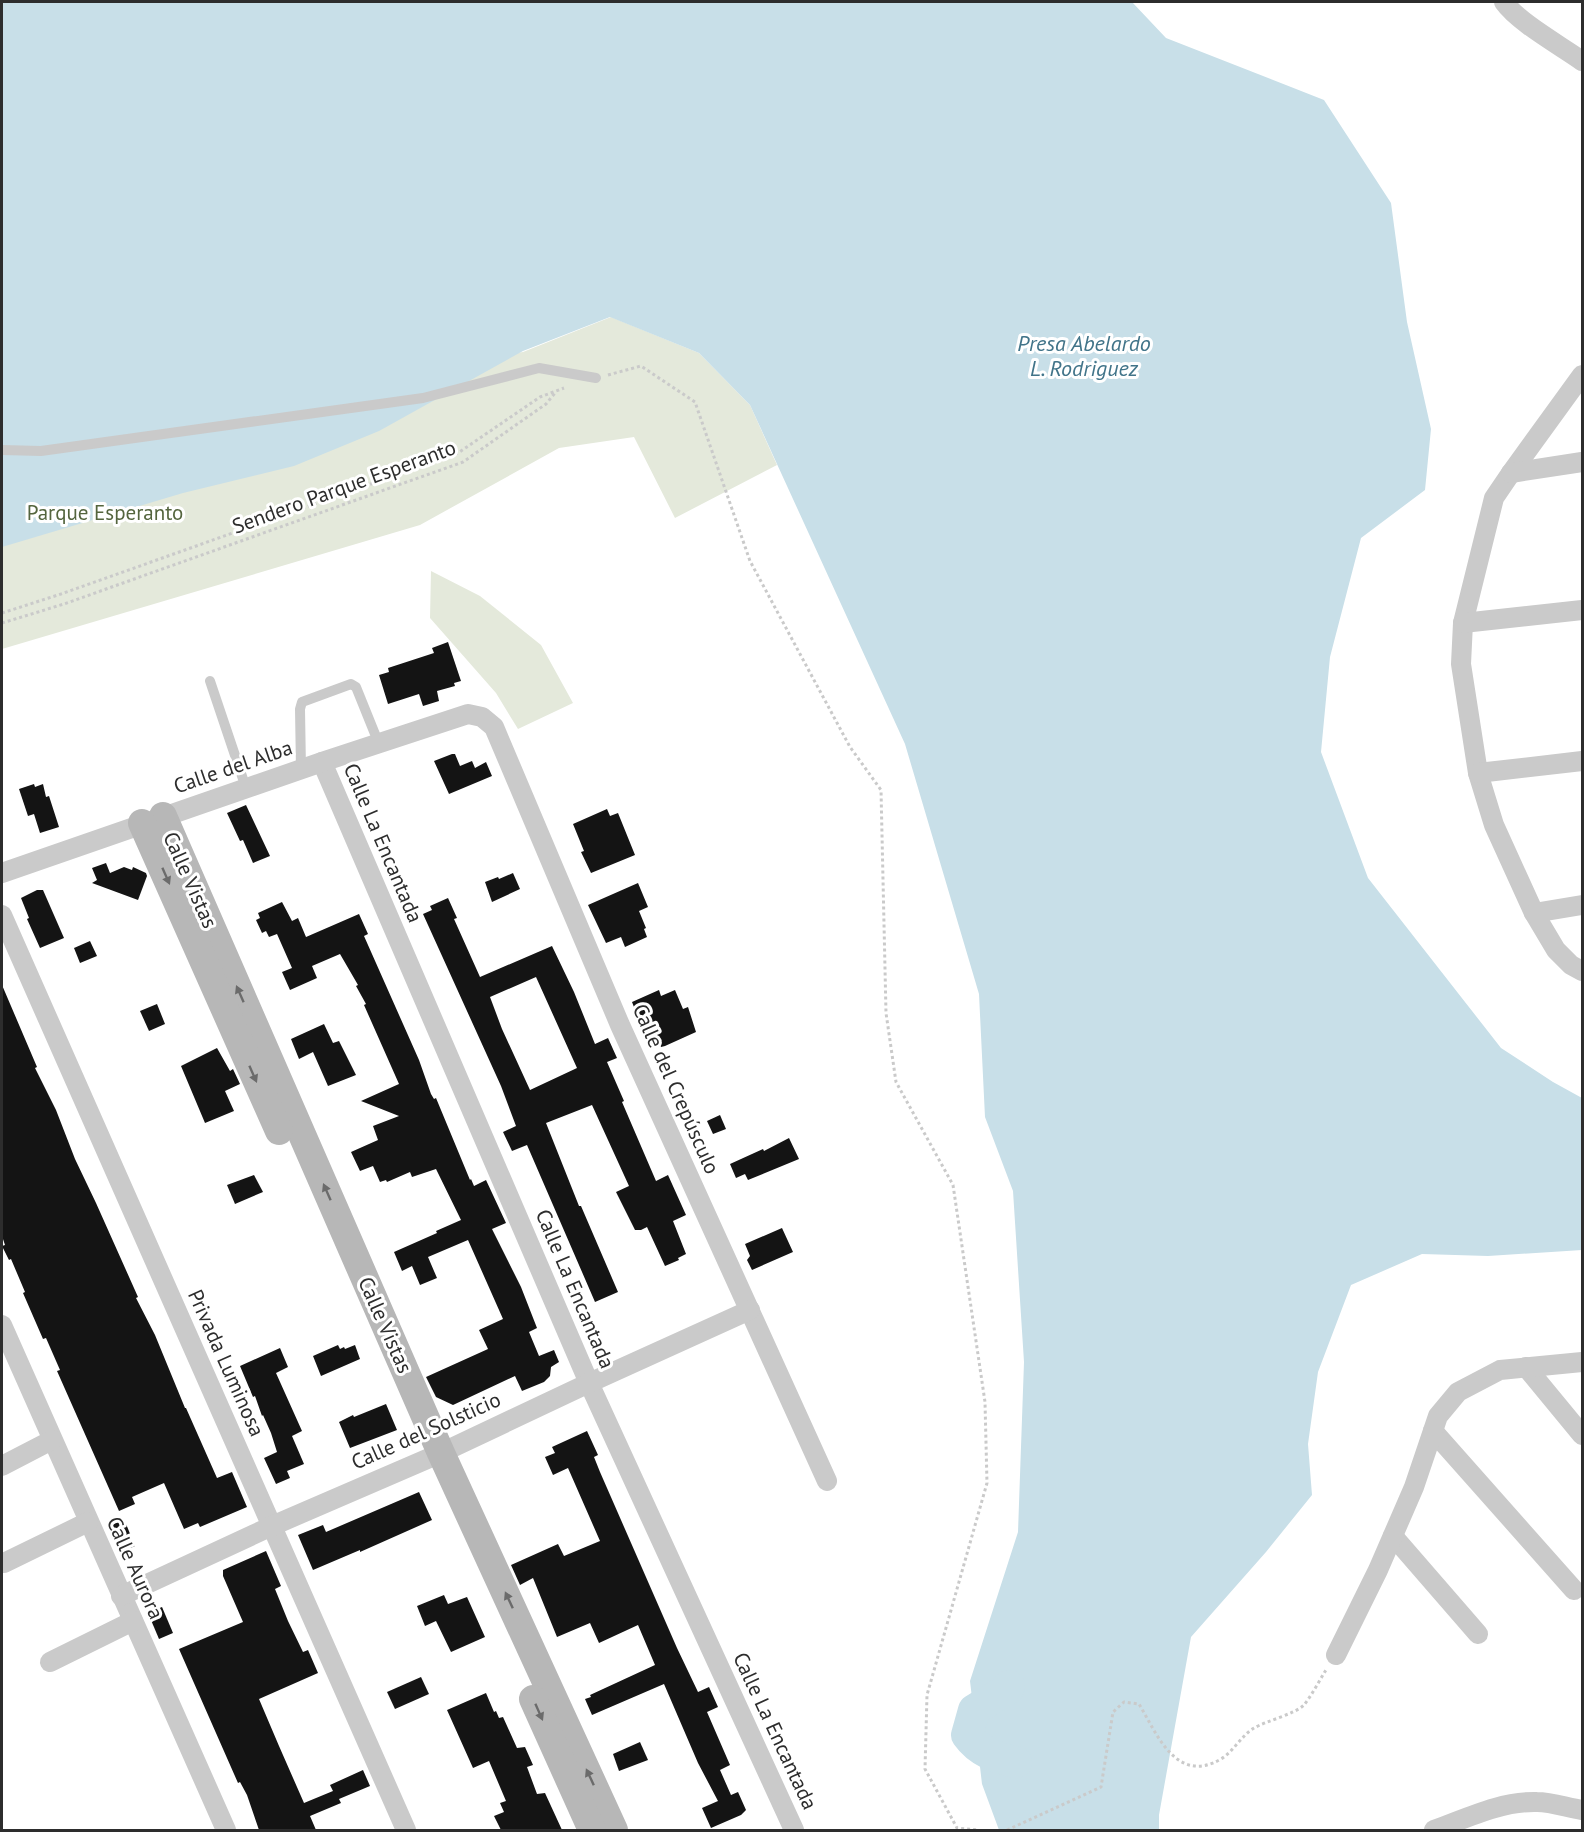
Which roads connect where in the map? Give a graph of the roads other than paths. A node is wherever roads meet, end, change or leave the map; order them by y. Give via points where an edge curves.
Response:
1 (1504, 2) edge
2 (1582, 60) edge
3 (1582, 375) edge
4 (596, 378) road end
5 (2, 450) edge
6 (1582, 462) edge
7 (1511, 473) junction
8 (1582, 610) edge
9 (1462, 623) junction
10 (210, 681) dead end
11 (482, 717) joint
12 (379, 744) junction
13 (1582, 761) edge
14 (322, 762) junction
15 (301, 769) junction
16 (1478, 773) junction
17 (246, 788) junction
18 (153, 820) junction
19 (2, 873) edge
20 (1582, 905) edge
21 (1534, 913) junction
22 (2, 915) edge
23 (1582, 971) edge
24 (750, 1310) junction
25 (2, 1325) edge
26 (1582, 1362) edge
27 (9, 1363) edge
28 (1526, 1367) junction
29 (589, 1383) junction
30 (1433, 1431) junction
31 (1582, 1435) edge
32 (52, 1440) junction
33 (432, 1456) junction
34 (2, 1466) edge
35 (827, 1481) dead end
36 (88, 1522) junction
37 (272, 1526) junction
38 (1393, 1536) junction
39 (4, 1563) dead end
40 (1574, 1590) dead end
41 (121, 1596) junction
42 (133, 1621) junction
43 (1478, 1635) dead end
44 (1335, 1655) road end
45 (50, 1662) dead end
46 (1582, 1810) edge
47 (600, 1824) edge
48 (223, 1830) edge
49 (406, 1830) edge
50 (794, 1830) edge
51 (1434, 1830) edge

1 - 2 street via 1521,19
3 - 7 street
4 - 5 lane via 539,368 423,398 41,451
6 - 7 street
7 - 9 street via 1494,498
8 - 9 street
9 - 16 street via 1461,664
10 - 17 lane
11 - 12 street, Calle del Alba via 468,714
11 - 24 street, Calle del Crepúsculo via 494,727 620,1025
12 - 14 street, Calle del Alba
12 - 15 lane via 357,687 351,684 302,702
13 - 16 street
14 - 15 street, Calle del Alba
14 - 29 street, Calle La Encantada
15 - 17 street, Calle del Alba
16 - 21 street via 1494,825
17 - 18 street, Calle del Alba
18 - 19 street, Calle del Alba
18 - 33 street, Calle Vistas
20 - 21 street
21 - 23 street via 1556,950
22 - 37 street, Privada Luminosa
24 - 29 street, Calle del Solsticio
24 - 35 street, Calle del Crepúsculo
25 - 27 street, Calle Aurora
26 - 28 street
27 - 32 street, Calle Aurora
28 - 30 street via 1500,1370 1458,1392 1438,1416
28 - 31 street
29 - 33 street, Calle del Solsticio
29 - 50 street, Calle La Encantada
30 - 38 street
30 - 40 street
32 - 34 street
32 - 36 street, Calle Aurora
33 - 37 street, Calle del Solsticio
33 - 47 street, Calle Vistas
36 - 39 street
36 - 41 street, Calle Aurora
37 - 41 street, Calle del Solsticio
37 - 49 street, Privada Luminosa
38 - 43 street
38 - 44 street
41 - 42 street, Calle Aurora
42 - 45 street
42 - 48 street, Calle Aurora
46 - 51 street via 1538,1802 1518,1803

